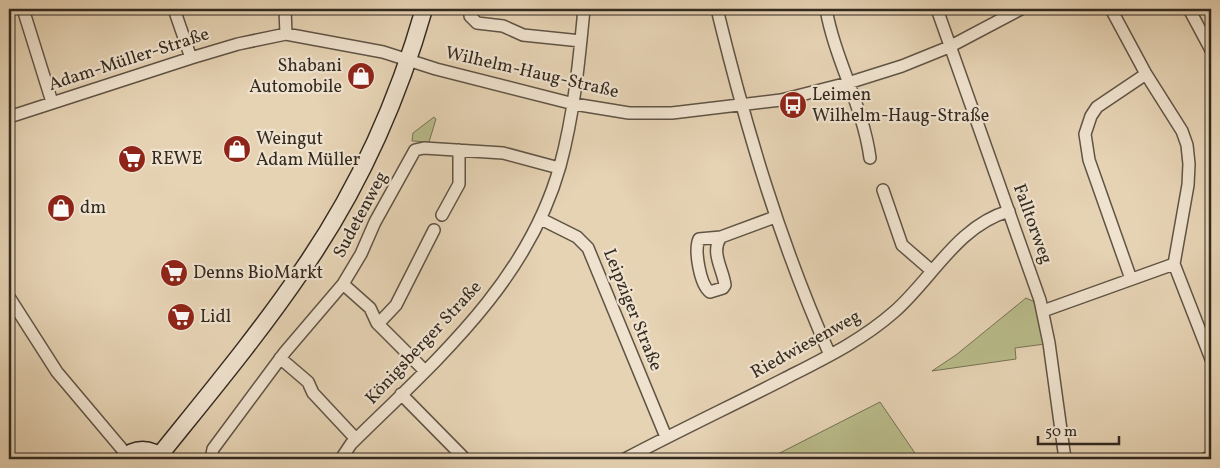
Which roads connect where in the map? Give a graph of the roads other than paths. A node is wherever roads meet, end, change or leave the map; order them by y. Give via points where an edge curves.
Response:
1 (23, 9) edge
2 (174, 9) edge
3 (285, 9) edge
4 (424, 9) edge
5 (470, 9) edge
6 (584, 9) edge
7 (717, 9) edge
8 (826, 9) edge
9 (937, 9) edge
10 (1021, 9) edge
11 (1111, 9) edge
12 (1189, 9) edge
13 (286, 34) junction
14 (581, 41) junction
15 (949, 47) junction
16 (1211, 50) edge
17 (191, 58) junction
18 (408, 59) junction
19 (1146, 74) junction
20 (848, 83) junction
21 (52, 102) junction
22 (574, 104) junction
23 (740, 106) junction
24 (9, 117) edge
25 (459, 150) junction
26 (870, 158) dead end
27 (559, 168) junction
28 (883, 190) dead end
29 (1009, 211) junction
30 (442, 215) dead end
31 (776, 217) junction
32 (541, 219) junction
33 (434, 230) dead end
34 (721, 237) junction
35 (1174, 264) junction
36 (932, 271) junction
37 (1131, 279) junction
38 (343, 284) junction
39 (10, 302) edge
40 (1043, 311) junction
41 (378, 324) junction
42 (830, 355) junction
43 (280, 358) junction
44 (1211, 358) edge
45 (425, 371) junction
46 (401, 394) junction
47 (666, 437) junction
48 (356, 439) junction
49 (125, 457) edge
50 (161, 457) edge
51 (1211, 457) edge
52 (214, 459) edge
53 (341, 459) edge
54 (465, 459) edge
55 (626, 459) edge
56 (1065, 459) edge
57 (1205, 459) edge

1 - 21 street
2 - 17 street
3 - 13 street
4 - 18 main road
5 - 14 street via 470,16 477,23 503,26 523,35
6 - 14 street, Königsberger Straße
7 - 23 street
8 - 20 street
9 - 15 street, Falltorweg
10 - 15 street, Wilhelm-Haug-Straße
11 - 19 street
12 - 16 street
13 - 17 street, Adam-Müller-Straße
13 - 18 street, Adam-Müller-Straße
14 - 22 street, Königsberger Straße
15 - 20 street, Wilhelm-Haug-Straße
15 - 29 street, Falltorweg
17 - 21 street, Adam-Müller-Straße
18 - 22 street, Wilhelm-Haug-Straße
18 - 50 main road via 354,181 304,268
19 - 35 street via 1182,131 1187,145 1188,185
19 - 37 street via 1097,107 1085,134 1088,160
20 - 23 street, Wilhelm-Haug-Straße via 781,100
20 - 26 street via 867,135
21 - 24 street, Adam-Müller-Straße
22 - 23 street, Wilhelm-Haug-Straße via 629,113 672,113
22 - 27 street, Königsberger Straße
23 - 31 street
25 - 27 street, Sudetenweg via 503,152
25 - 30 street via 458,184
25 - 38 street, Sudetenweg via 415,150
27 - 32 street, Königsberger Straße
28 - 36 street via 902,245
29 - 36 street, Riedwiesenweg via 997,214 976,227
29 - 40 street, Falltorweg
31 - 34 street
31 - 42 street via 796,276
32 - 45 street, Königsberger Straße via 490,302
32 - 47 street, Leipziger Straße via 577,237 588,248
33 - 41 street via 396,305
34 - 34 street via 700,238 697,242 699,267 710,292 724,286 716,249
35 - 37 street
35 - 44 street
36 - 42 street, Riedwiesenweg via 894,312 866,334
37 - 40 street
38 - 41 street via 370,308
38 - 43 street, Sudetenweg
39 - 49 street via 57,372
40 - 56 street, Falltorweg
41 - 45 street
42 - 47 street, Riedwiesenweg
43 - 48 street via 308,382 313,393
43 - 52 street, Sudetenweg via 213,449
45 - 46 street, Königsberger Straße
46 - 48 street, Königsberger Straße
46 - 54 street
47 - 55 street
48 - 53 street, Königsberger Straße
49 - 50 main road via 142,450
51 - 57 street

